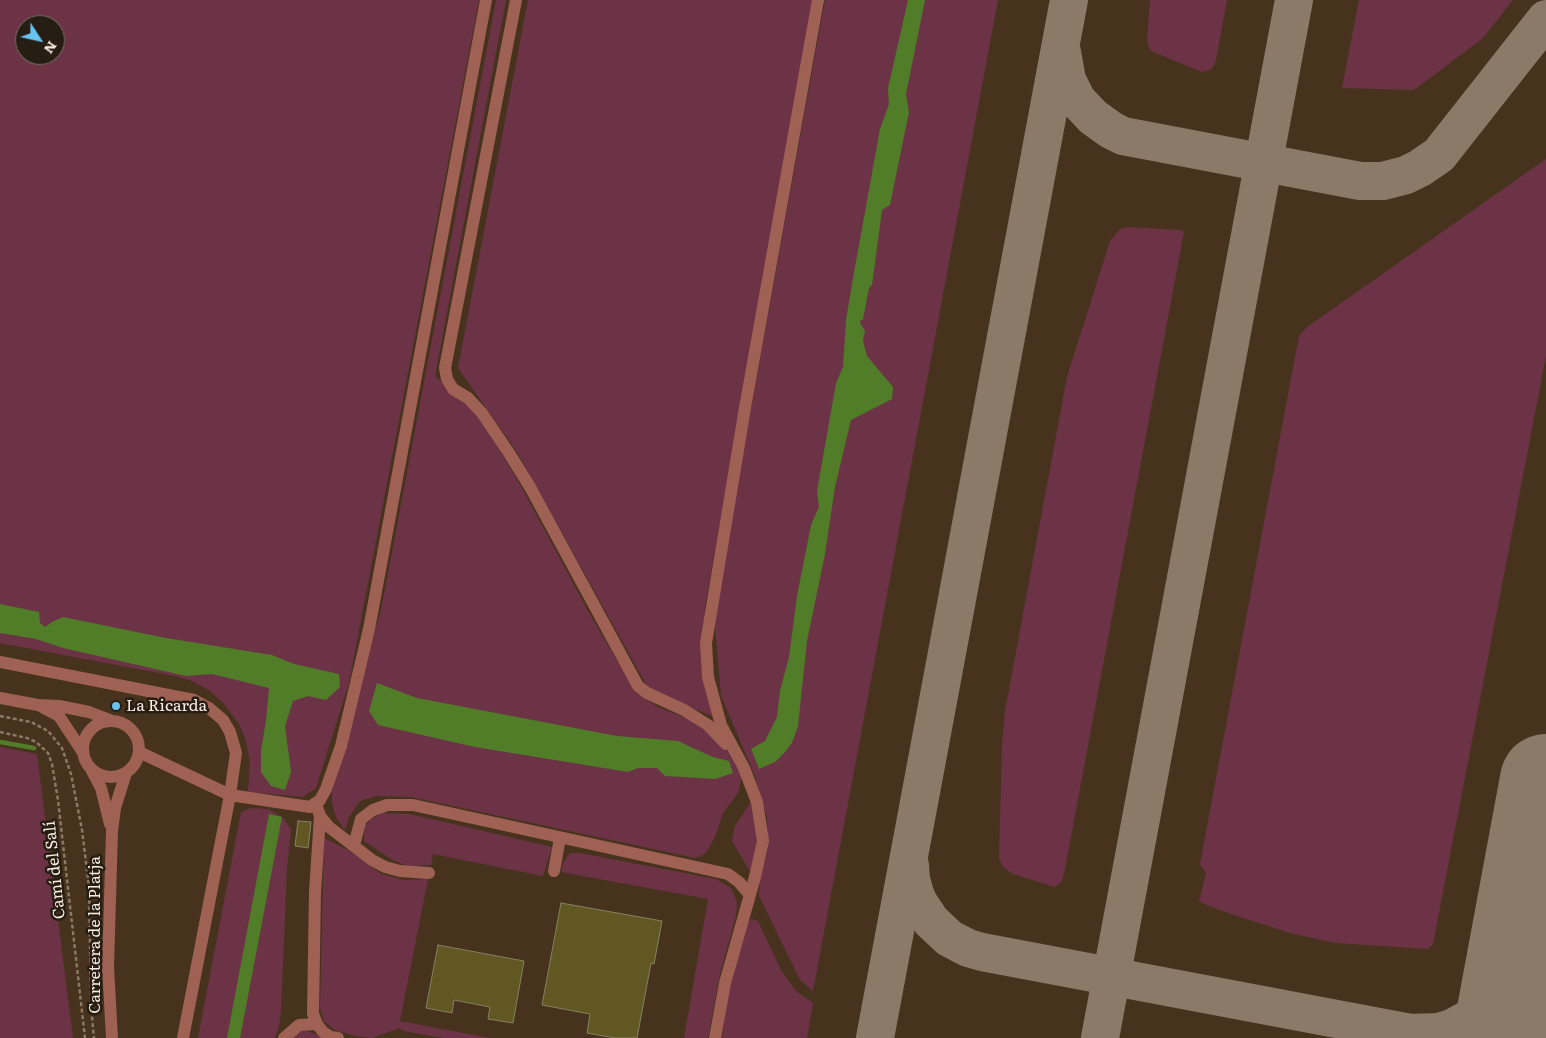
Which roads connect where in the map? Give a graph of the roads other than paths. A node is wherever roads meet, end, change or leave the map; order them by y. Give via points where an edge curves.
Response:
1 (486, 0) edge
2 (516, 0) edge
3 (818, 0) edge
4 (0, 662) edge
5 (0, 698) edge
6 (38, 705) junction
7 (110, 720) junction
8 (82, 751) junction
9 (139, 752) junction
10 (744, 768) junction
11 (92, 771) junction
12 (126, 773) junction
13 (230, 796) junction
14 (318, 810) junction
15 (112, 831) junction
16 (560, 838) junction
17 (354, 846) junction
18 (554, 871) dead end
19 (429, 873) dead end
20 (750, 894) junction
21 (316, 1024) junction
22 (112, 1038) edge
23 (183, 1038) edge
24 (284, 1038) edge
25 (338, 1038) edge
26 (715, 1038) edge

1 - 14 street via 369,629 341,746
2 - 10 street via 446,368 447,379 453,389 468,398 482,413 509,453 638,686 708,725
3 - 10 street via 706,642 708,677 721,724
4 - 13 street via 194,700 209,708 223,720 236,752
5 - 6 street
6 - 7 street via 89,712
6 - 8 street via 59,716
7 - 8 street via 97,723 90,729
7 - 9 street via 124,723 132,730 139,743
8 - 11 street
9 - 12 street via 137,760
9 - 13 street
10 - 20 street via 757,802 763,841
11 - 12 street via 109,777
11 - 15 street, Carretera de la Platja via 101,788
12 - 15 street, Carretera de la Platja
13 - 14 street
13 - 23 street
14 - 17 street via 329,827
14 - 21 street via 313,1014
15 - 22 street, Carretera de la Platja via 108,967
16 - 17 street via 413,805 386,805 362,819
16 - 18 street
16 - 20 street via 728,874
17 - 19 street via 385,867
20 - 26 street via 724,983
21 - 24 street via 299,1025
21 - 25 street via 323,1032

